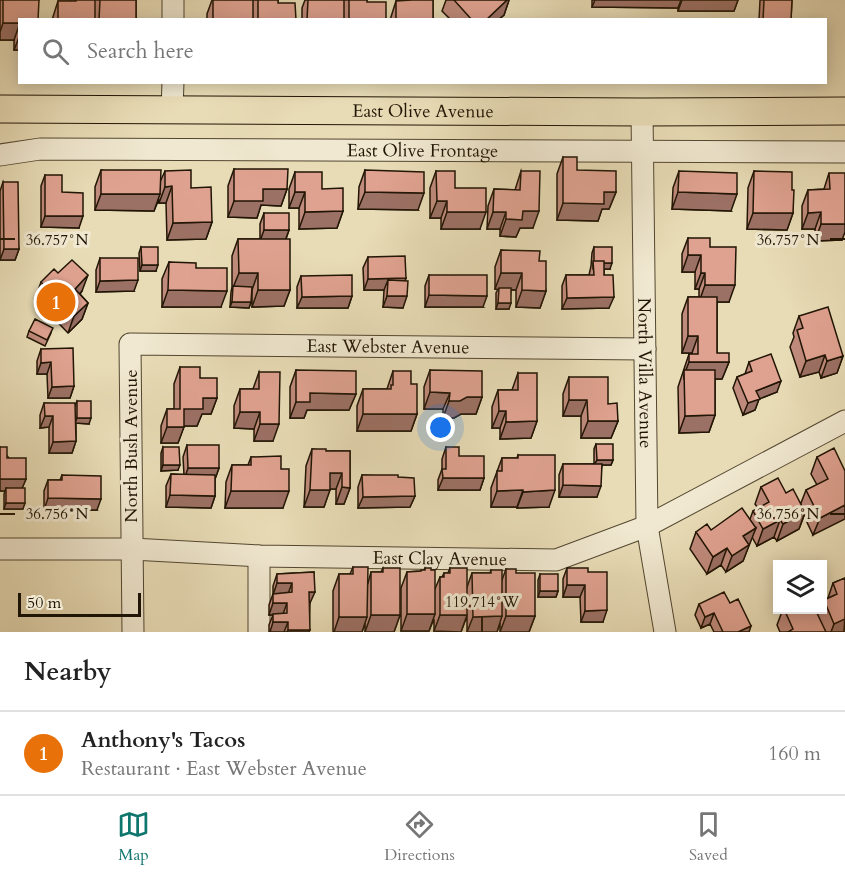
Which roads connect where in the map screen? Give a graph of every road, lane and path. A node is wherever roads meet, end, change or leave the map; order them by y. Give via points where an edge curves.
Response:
1 (173, 0) edge
2 (173, 18) edge
3 (172, 84) edge
4 (0, 109) edge
5 (172, 110) junction
6 (845, 111) edge
7 (642, 112) junction
8 (642, 151) junction
9 (845, 152) edge
10 (0, 155) edge
11 (130, 344) joint
12 (645, 349) junction
13 (845, 421) edge
14 (647, 526) junction
15 (0, 549) edge
16 (132, 549) junction
17 (259, 556) junction
18 (133, 632) edge
19 (259, 632) edge
20 (665, 632) edge

1 - 2 street
3 - 5 street
4 - 5 main road, East Olive Avenue
5 - 7 main road, East Olive Avenue
6 - 7 main road, East Olive Avenue
7 - 8 street, North Villa Avenue
8 - 9 street, East Olive Frontage
8 - 10 street, East Olive Frontage via 40,149
8 - 12 street, North Villa Avenue
11 - 12 street, East Webster Avenue
11 - 16 street, North Bush Avenue
12 - 14 street, North Villa Avenue
13 - 14 street, East Clay Avenue
14 - 17 street, East Clay Avenue via 556,560
14 - 20 street, North Villa Avenue
15 - 16 street, East Clay Avenue
16 - 17 street, East Clay Avenue
16 - 18 street, North Bush Avenue
17 - 19 street

